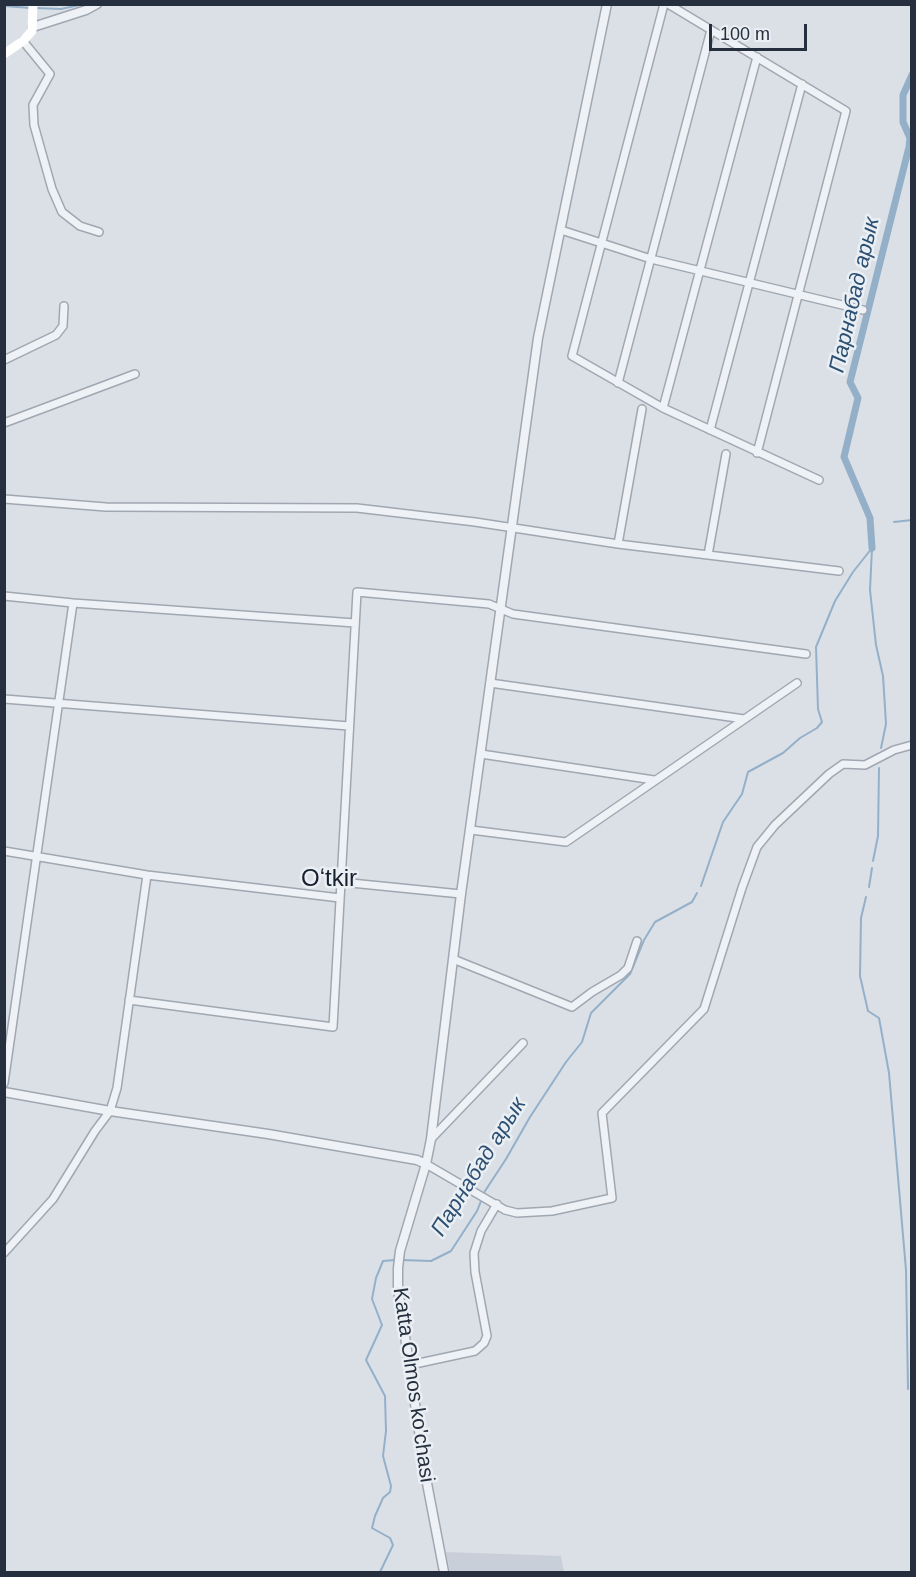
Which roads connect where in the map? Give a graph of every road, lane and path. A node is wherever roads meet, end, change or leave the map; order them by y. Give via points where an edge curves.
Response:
1 (97, 4) edge
2 (608, 4) edge
3 (666, 4) edge
4 (33, 8) edge
5 (33, 27) junction
6 (711, 30) junction
7 (23, 41) junction
8 (4, 54) edge
9 (757, 57) junction
10 (802, 84) junction
11 (561, 230) junction
12 (99, 232) dead end
13 (602, 243) junction
14 (651, 259) junction
15 (699, 271) junction
16 (749, 282) junction
17 (798, 296) junction
18 (64, 306) dead end
19 (863, 310) dead end
20 (4, 360) edge
21 (135, 374) dead end
22 (618, 382) junction
23 (663, 408) junction
24 (642, 409) dead end
25 (4, 423) edge
26 (710, 430) junction
27 (757, 453) junction
28 (726, 454) dead end
29 (819, 480) dead end
30 (4, 500) edge
31 (510, 528) junction
32 (618, 544) junction
33 (708, 555) junction
34 (839, 571) dead end
35 (4, 596) edge
36 (73, 603) junction
37 (500, 609) junction
38 (355, 623) junction
39 (806, 654) dead end
40 (489, 683) junction
41 (797, 683) dead end
42 (4, 699) edge
43 (59, 703) junction
44 (744, 719) junction
45 (349, 726) junction
46 (912, 746) edge
47 (481, 754) junction
48 (654, 780) junction
49 (471, 830) junction
50 (4, 851) edge
51 (38, 856) junction
52 (147, 875) junction
53 (341, 882) junction
54 (461, 894) junction
55 (340, 898) junction
56 (637, 942) dead end
57 (453, 959) junction
58 (129, 1000) junction
59 (523, 1043) dead end
60 (4, 1083) edge
61 (4, 1092) edge
62 (110, 1111) junction
63 (431, 1139) junction
64 (426, 1164) junction
65 (497, 1204) junction
66 (4, 1253) edge
67 (410, 1365) junction
68 (444, 1572) edge

1 - 5 street
2 - 11 street, Katta Olmos ko'chasi
3 - 6 street
3 - 13 street
4 - 5 main road
5 - 7 main road
6 - 9 street
6 - 14 street
7 - 8 main road
7 - 12 street via 50,74 33,105 34,125 52,189 62,212 80,226
9 - 10 street
9 - 15 street
10 - 16 street
10 - 17 street via 846,111
11 - 13 street
11 - 31 street, Katta Olmos ko'chasi via 538,338
13 - 14 street
13 - 22 street via 572,356
14 - 15 street
14 - 22 street
15 - 16 street
15 - 23 street
16 - 17 street
16 - 26 street
17 - 19 street
17 - 27 street
18 - 20 street via 63,326 56,335
21 - 25 street
22 - 23 street
23 - 26 street
24 - 32 street
26 - 27 street
27 - 29 street
28 - 33 street
30 - 31 street via 106,507 357,508
31 - 32 street
31 - 37 street, Katta Olmos ko'chasi
32 - 33 street
33 - 34 street
35 - 36 street
36 - 38 street
36 - 43 street
37 - 38 street via 489,604 357,592
37 - 39 street via 513,614
37 - 40 street, Katta Olmos ko'chasi
38 - 45 street
40 - 44 street
40 - 47 street, Katta Olmos ko'chasi
41 - 44 street
42 - 43 street
43 - 45 street
43 - 51 street
44 - 48 street
45 - 53 street
46 - 65 street via 894,750 865,765 843,764 775,825 757,847 704,1009 602,1113 612,1198 527,1213
47 - 48 street
47 - 49 street, Katta Olmos ko'chasi
48 - 49 street via 566,842
49 - 54 street, Katta Olmos ko'chasi
50 - 51 street
51 - 52 street
51 - 60 street
52 - 55 street
52 - 58 street
53 - 54 street
53 - 55 street
54 - 57 street, Katta Olmos ko'chasi
55 - 58 street via 333,1027
56 - 57 street via 628,968 572,1007
57 - 63 street, Katta Olmos ko'chasi
58 - 62 street via 117,1088
59 - 63 street
61 - 62 street
62 - 64 street via 268,1134
62 - 66 street via 53,1199
63 - 64 street, Katta Olmos ko'chasi
64 - 65 street
64 - 67 street, Katta Olmos ko'chasi via 398,1268
65 - 67 street via 481,1231 474,1253 487,1336 484,1343 475,1351
67 - 68 street, Katta Olmos ko'chasi

